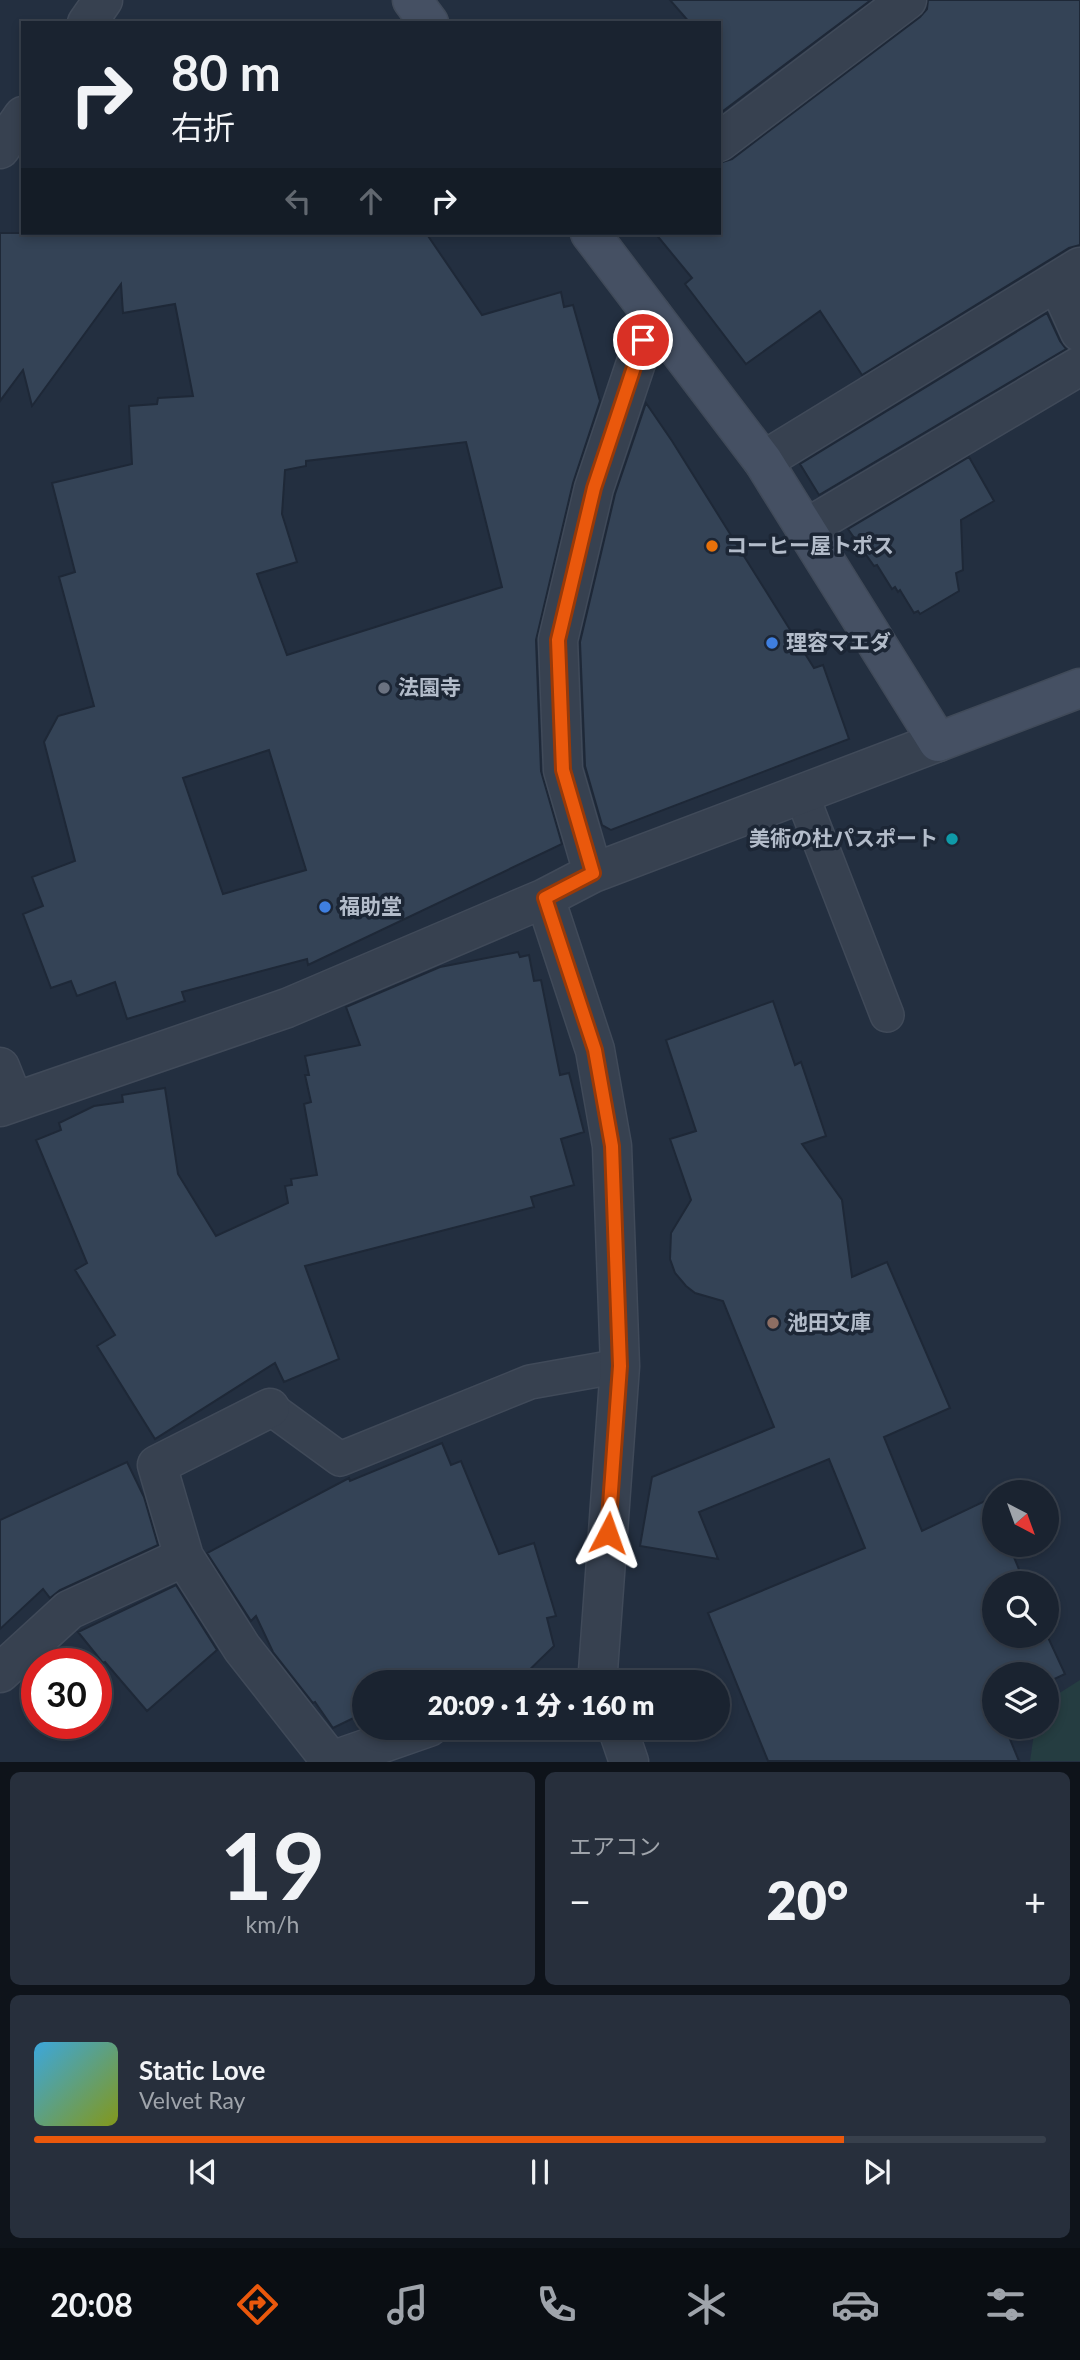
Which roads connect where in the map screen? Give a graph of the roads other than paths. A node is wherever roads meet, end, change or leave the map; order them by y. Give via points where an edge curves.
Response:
1 (103, 0) edge
2 (412, 0) edge
3 (906, 0) edge
4 (88, 21) edge
5 (428, 21) edge
6 (21, 119) edge
7 (721, 140) edge
8 (0, 149) edge
9 (595, 235) edge
10 (1069, 274) edge
11 (652, 315) junction
12 (1080, 332) edge
13 (1080, 366) edge
14 (763, 461) junction
15 (805, 530) junction
16 (1080, 688) edge
17 (938, 742) junction
18 (801, 793) junction
19 (593, 873) junction
20 (545, 898) junction
21 (887, 1015) dead end
22 (4, 1092) edge
23 (620, 1366) junction
24 (270, 1408) joint
25 (184, 1557) junction
26 (590, 1670) edge
27 (0, 1673) edge
28 (391, 1740) edge
29 (621, 1740) edge
30 (329, 1761) edge
31 (629, 1762) edge

1 - 4 street
2 - 5 street
3 - 7 street
6 - 8 street
9 - 11 street
10 - 12 street
10 - 14 street
11 - 14 street
11 - 19 street via 594,488 558,640 563,770
13 - 15 street
14 - 15 street
15 - 17 street
16 - 17 street
17 - 18 street
18 - 19 street
18 - 21 lane
19 - 20 street
20 - 22 street via 286,1008
20 - 23 street via 595,1050 612,1146
23 - 24 lane via 530,1382 340,1459
23 - 26 street
24 - 25 street via 158,1465
25 - 27 street via 69,1610
25 - 30 street via 242,1648
28 - 30 street
29 - 31 street

